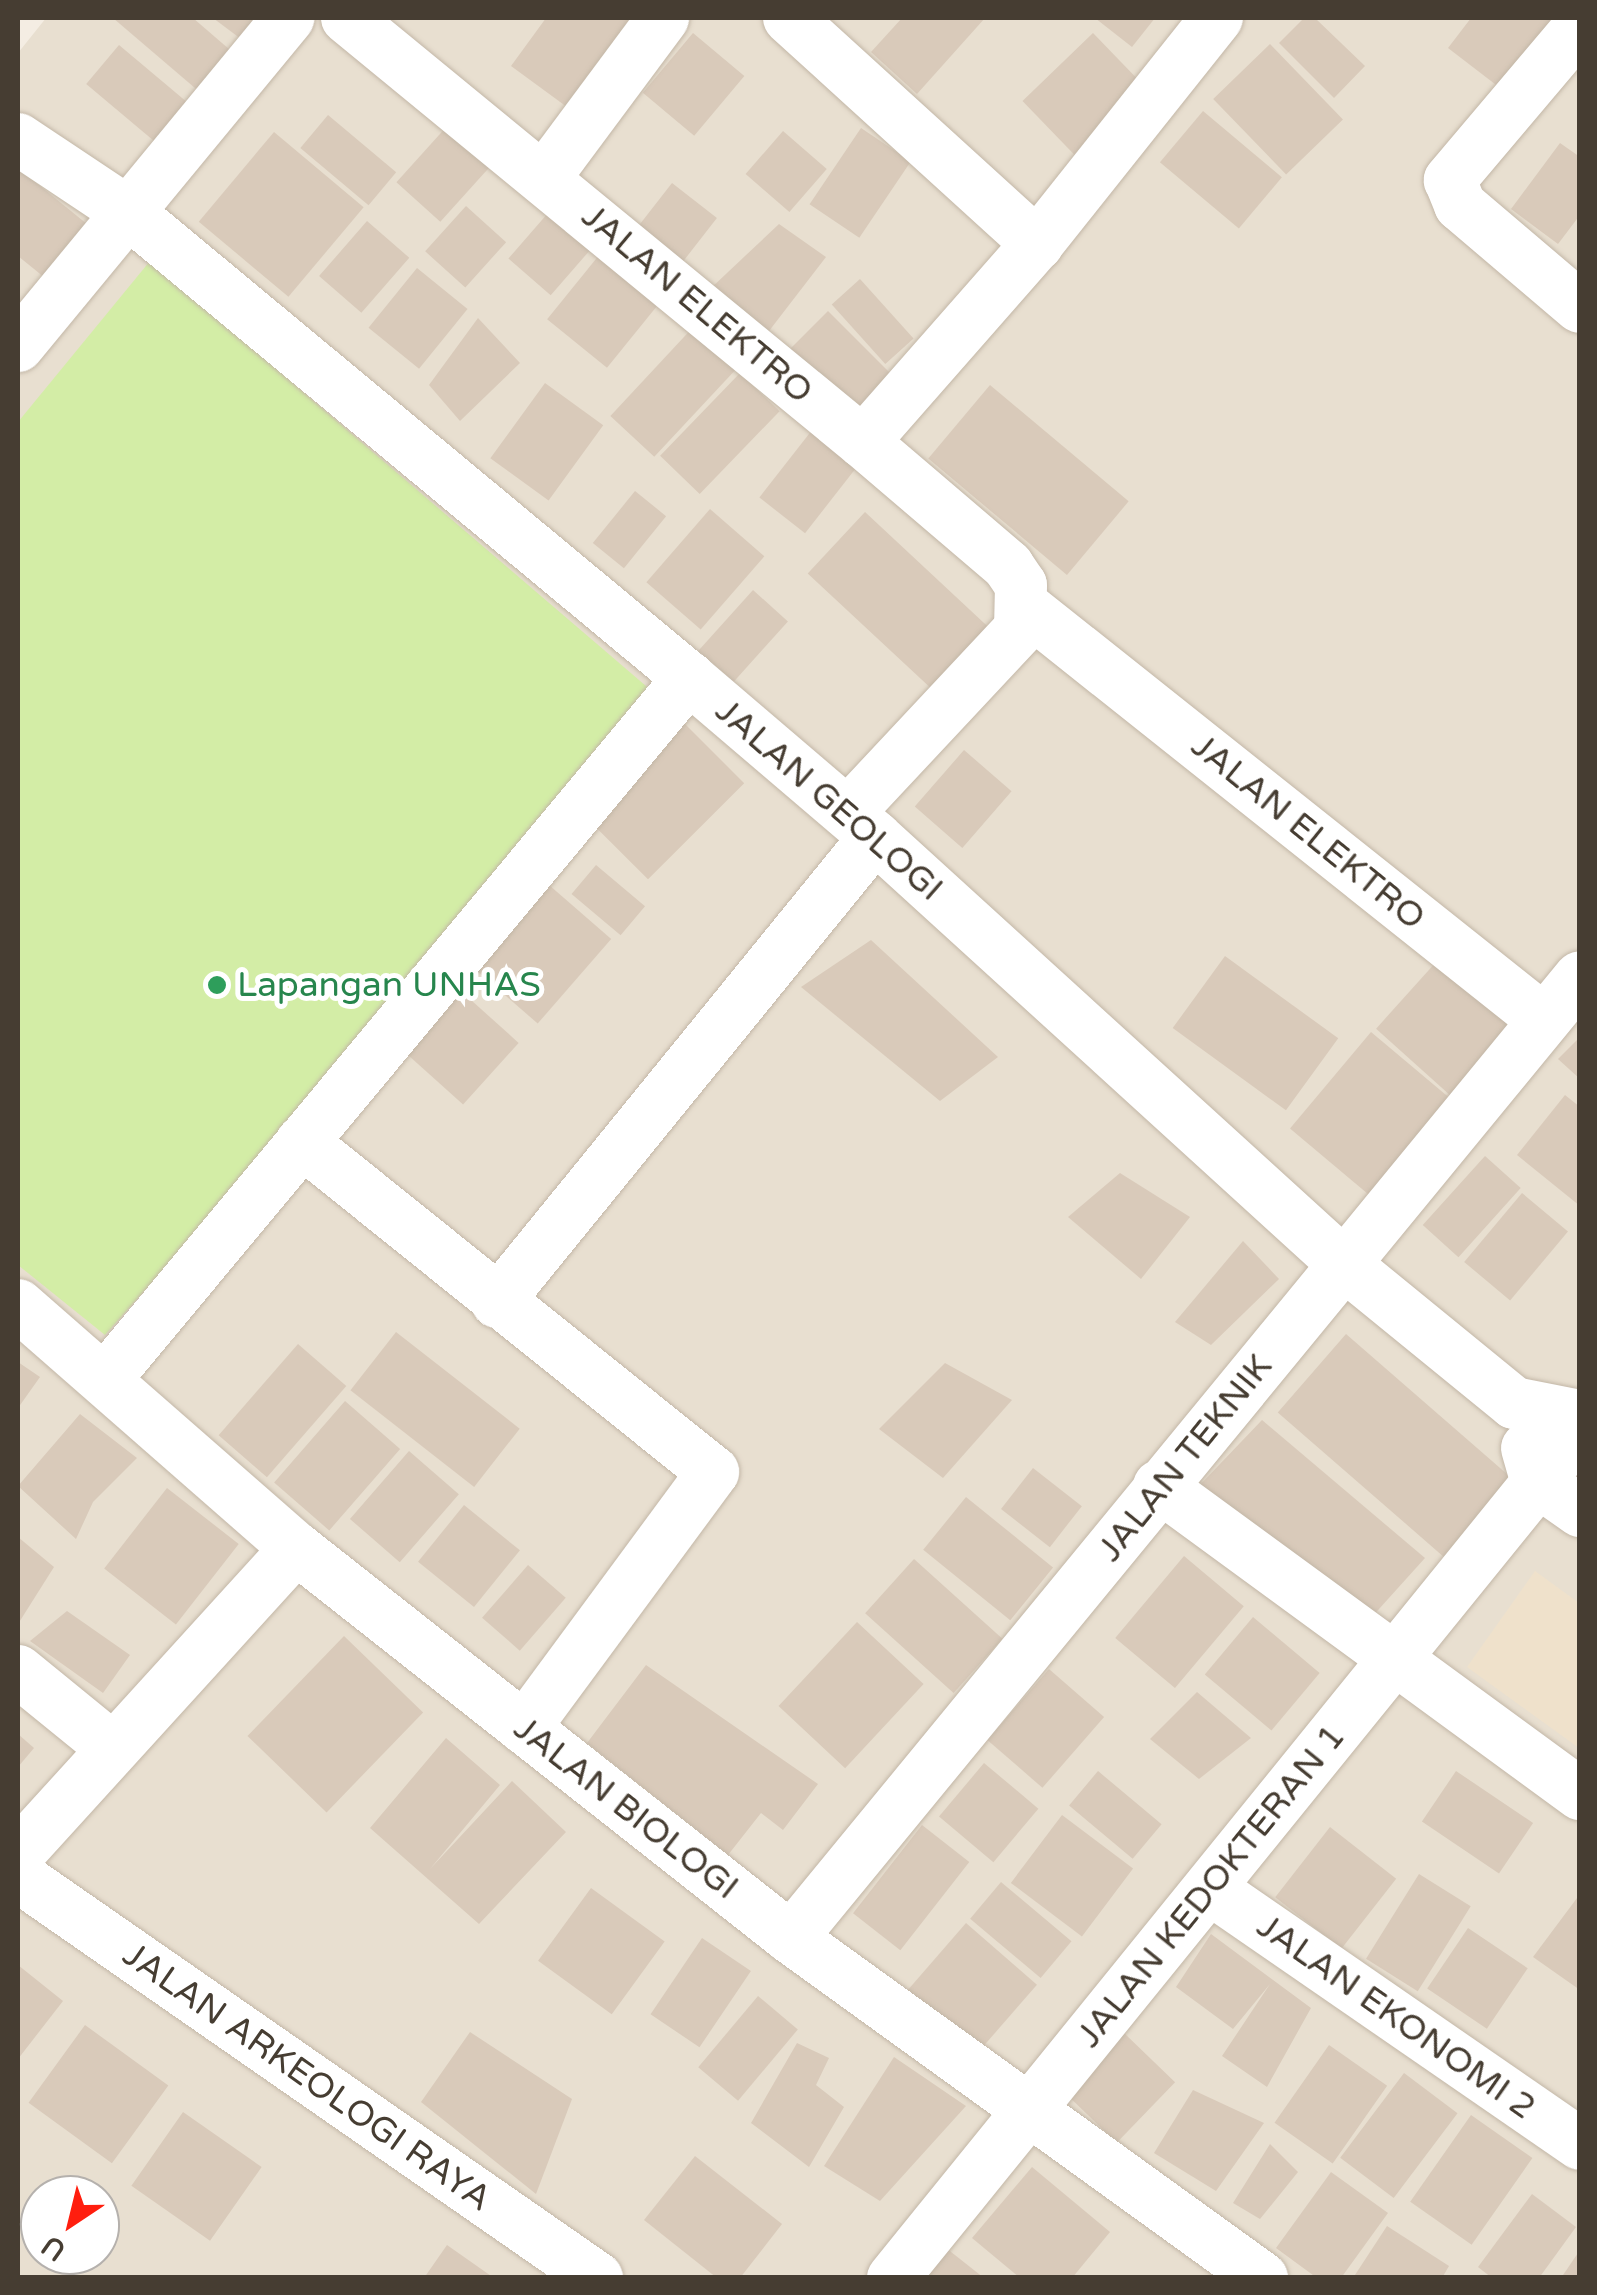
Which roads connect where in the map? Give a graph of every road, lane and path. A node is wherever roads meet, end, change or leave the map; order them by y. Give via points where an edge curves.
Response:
1 (288, 18) edge
2 (346, 18) edge
3 (662, 18) edge
4 (789, 18) edge
5 (1218, 18) edge
6 (1580, 26) edge
7 (18, 139) edge
8 (546, 178) junction
9 (129, 213) junction
10 (1037, 244) junction
11 (1580, 307) edge
12 (18, 346) edge
13 (863, 442) junction
14 (1025, 607) junction
15 (690, 678) junction
16 (862, 825) junction
17 (1580, 977) edge
18 (1544, 1020) junction
19 (302, 1142) junction
20 (1345, 1264) junction
21 (497, 1302) junction
22 (18, 1305) edge
23 (107, 1377) junction
24 (1514, 1403) junction
25 (1580, 1416) edge
26 (1580, 1430) edge
27 (1536, 1480) junction
28 (1159, 1486) junction
29 (1580, 1511) edge
30 (296, 1548) junction
31 (1391, 1659) junction
32 (18, 1671) edge
33 (524, 1728) junction
34 (110, 1746) junction
35 (1580, 1794) edge
36 (18, 1854) edge
37 (18, 1876) edge
38 (1212, 1890) junction
39 (790, 1938) junction
40 (1028, 2111) junction
41 (1580, 2144) edge
42 (597, 2278) edge
43 (893, 2278) edge
44 (1262, 2278) edge

1 - 9 street
2 - 8 street, JALAN ELEKTRO
3 - 8 street
4 - 10 street
5 - 10 street
6 - 11 street via 1450,180 1460,204
7 - 9 street, JALAN GEOLOGI
8 - 13 street, JALAN ELEKTRO
9 - 12 street
9 - 15 street, JALAN GEOLOGI
10 - 13 street
13 - 14 street, JALAN ELEKTRO via 1008,566
14 - 16 street via 1020,629
14 - 18 street, JALAN ELEKTRO
15 - 16 street, JALAN GEOLOGI
15 - 19 street
16 - 20 street, JALAN GEOLOGI
16 - 21 street
17 - 18 street, JALAN TEKNIK
18 - 20 street, JALAN TEKNIK
19 - 21 street
19 - 23 street
20 - 24 street, JALAN GEOLOGI
20 - 28 street, JALAN TEKNIK
21 - 33 street via 713,1472
22 - 23 street, JALAN BIOLOGI
23 - 30 street, JALAN BIOLOGI
24 - 25 street, JALAN GEOLOGI
24 - 27 street
26 - 27 street, JALAN KEDOKTERAN 1
27 - 29 street
27 - 31 street, JALAN KEDOKTERAN 1
28 - 31 street
28 - 39 street, JALAN TEKNIK via 959,1740
30 - 33 street, JALAN BIOLOGI
30 - 34 street
31 - 35 street
31 - 38 street, JALAN KEDOKTERAN 1
32 - 34 street
33 - 39 street, JALAN BIOLOGI
34 - 36 street
37 - 42 street, JALAN ARKEOLOGI RAYA
38 - 40 street, JALAN KEDOKTERAN 1
38 - 41 street, JALAN EKONOMI 2
39 - 40 street, JALAN BIOLOGI
40 - 43 street, JALAN KEDOKTERAN 1
40 - 44 street, JALAN BIOLOGI

